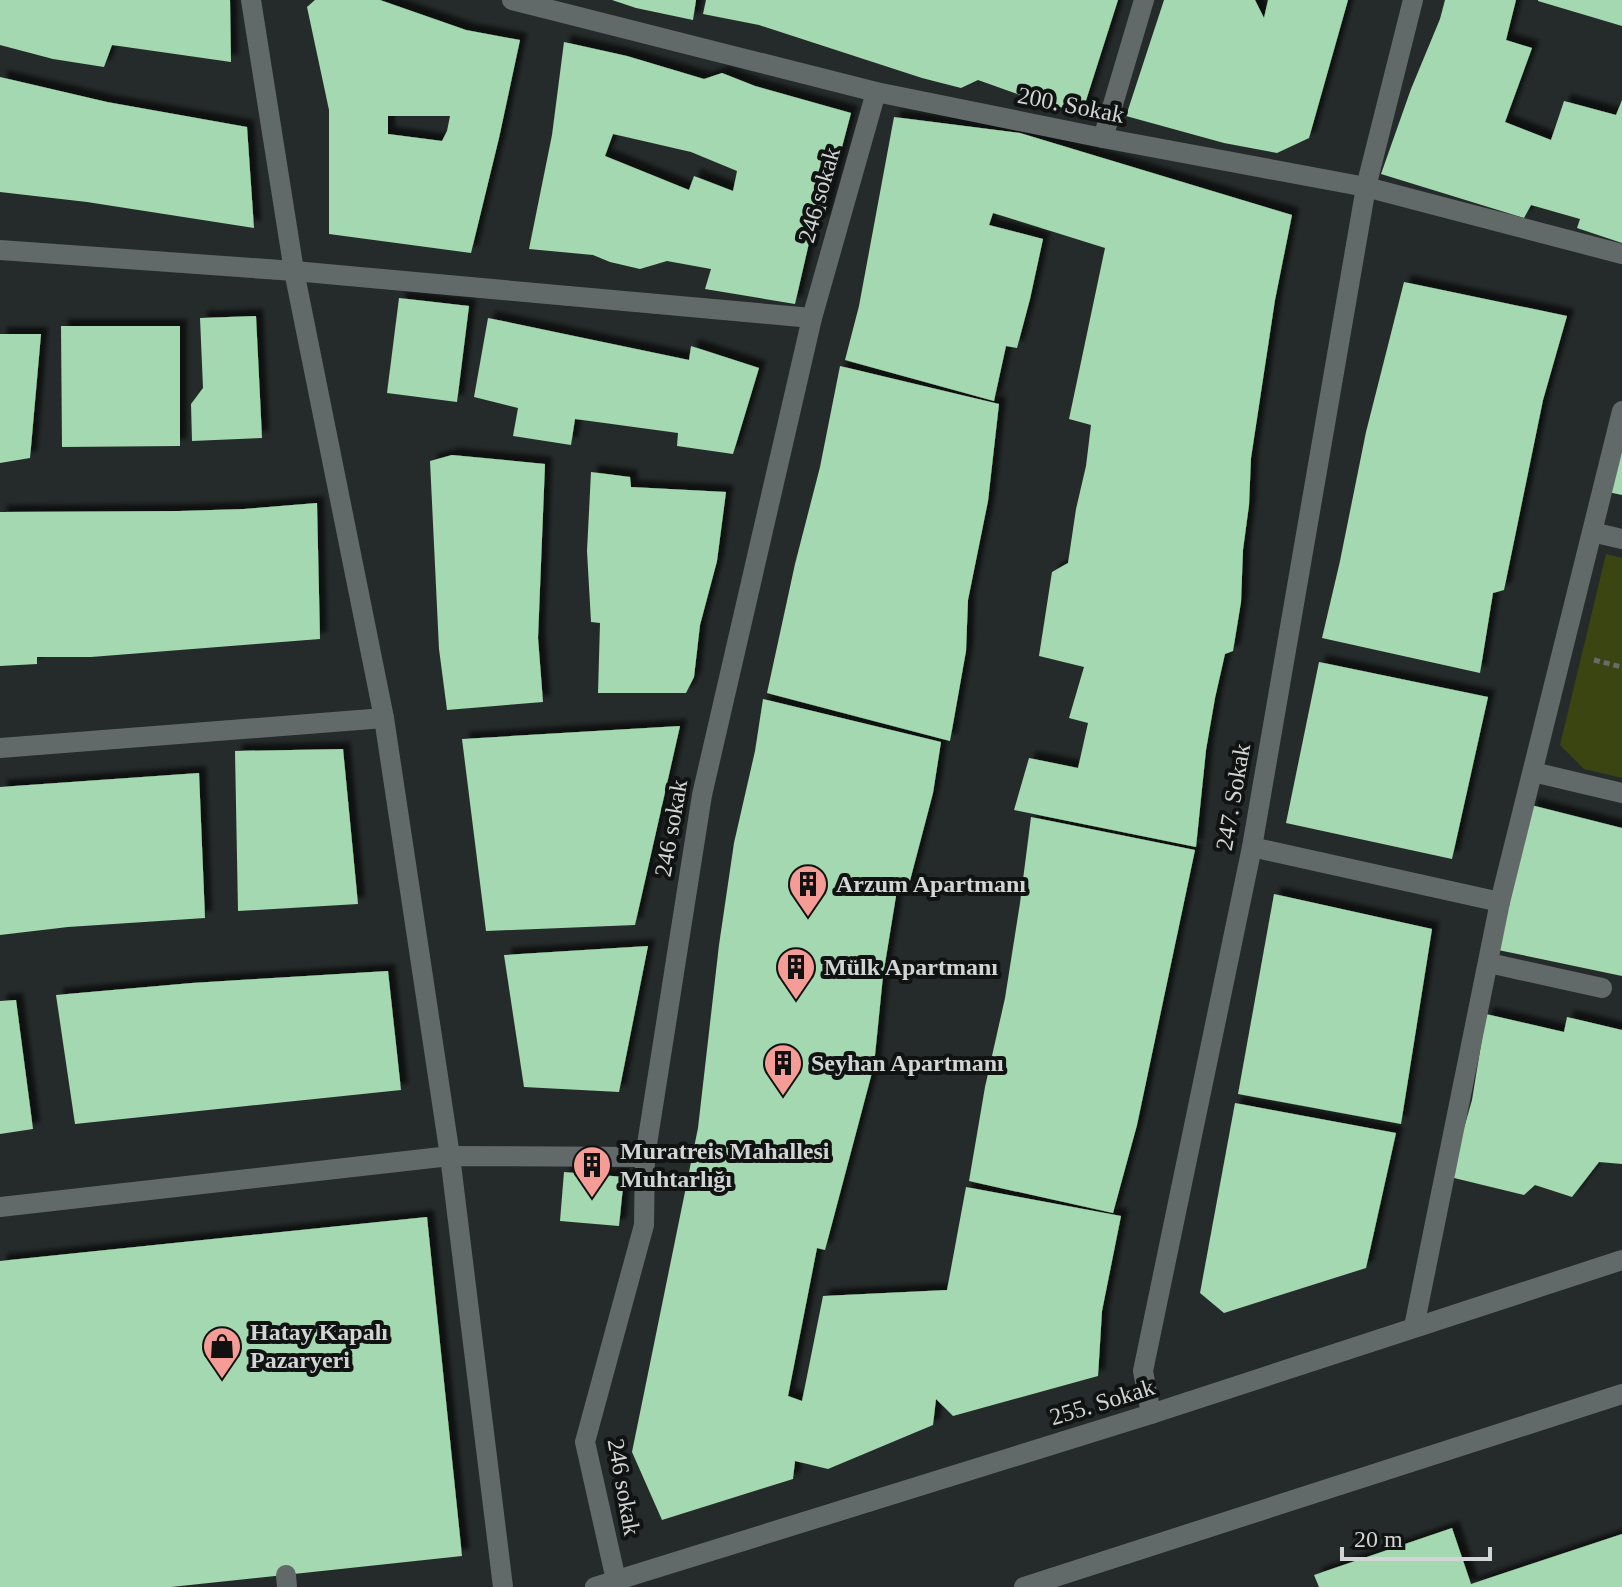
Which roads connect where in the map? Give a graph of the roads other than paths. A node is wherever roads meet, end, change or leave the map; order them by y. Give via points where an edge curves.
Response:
1 (251, 0) edge
2 (512, 0) edge
3 (1144, 0) edge
4 (1413, 0) edge
5 (557, 6) edge
6 (876, 92) junction
7 (1103, 138) junction
8 (1366, 187) junction
9 (0, 250) edge
10 (1622, 254) edge
11 (294, 271) junction
12 (812, 318) junction
13 (1622, 411) edge
14 (1592, 532) junction
15 (1622, 539) edge
16 (384, 718) junction
17 (0, 748) edge
18 (1533, 772) junction
19 (1622, 793) edge
20 (1252, 847) junction
21 (1500, 902) junction
22 (1489, 963) junction
23 (1602, 988) dead end
24 (450, 1156) junction
25 (645, 1157) junction
26 (0, 1207) edge
27 (1622, 1260) edge
28 (1414, 1327) junction
29 (1622, 1394) edge
30 (1151, 1414) junction
31 (616, 1580) junction
32 (503, 1587) edge
33 (595, 1587) edge
34 (1024, 1587) edge

1 - 11 street
2 - 5 street, 200. Sokak
3 - 7 street
4 - 8 street, 247. Sokak
5 - 6 street, 200. Sokak
6 - 7 street, 200. Sokak
6 - 12 street, 246 sokak
7 - 8 street, 200. Sokak
8 - 10 street, 200. Sokak
8 - 20 street, 247. Sokak
9 - 11 street
11 - 12 street
11 - 16 street
12 - 25 street, 246 sokak via 702,795
13 - 14 street
14 - 15 street
14 - 18 street
16 - 17 street
16 - 24 street
18 - 19 street
18 - 21 street
20 - 21 street
20 - 30 street, 247. Sokak via 1143,1371
21 - 22 street
22 - 23 street
22 - 28 street
24 - 25 street
24 - 26 street
24 - 32 street
25 - 31 street, 246 sokak via 644,1225 585,1442
27 - 28 street, 255. Sokak
28 - 30 street, 255. Sokak
29 - 34 street
30 - 31 street, 255. Sokak
31 - 33 street, 255. Sokak

